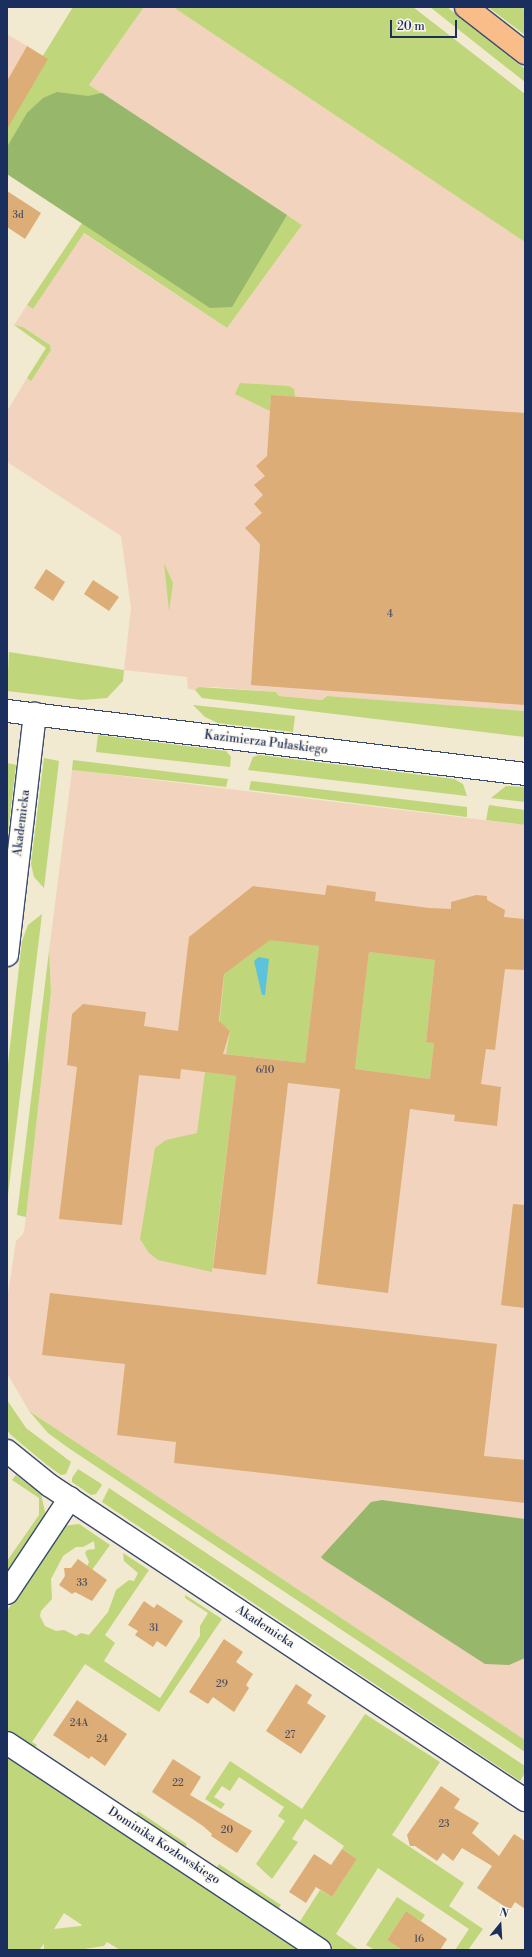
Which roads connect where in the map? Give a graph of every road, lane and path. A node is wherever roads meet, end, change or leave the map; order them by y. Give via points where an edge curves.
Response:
1 (466, 7) edge
2 (525, 53) edge
3 (7, 711) edge
4 (35, 714) junction
5 (525, 774) edge
6 (7, 955) edge
7 (7, 1451) edge
8 (70, 1498) junction
9 (7, 1593) edge
10 (7, 1743) edge
11 (525, 1800) edge
12 (320, 1950) edge

1 - 2 main road
3 - 4 street, Kazimierza Pułaskiego
4 - 5 street, Kazimierza Pułaskiego
4 - 6 street, Akademicka
7 - 8 street, Akademicka via 27,1469
8 - 9 street
8 - 11 street, Akademicka
10 - 12 street, Dominika Kozłowskiego

